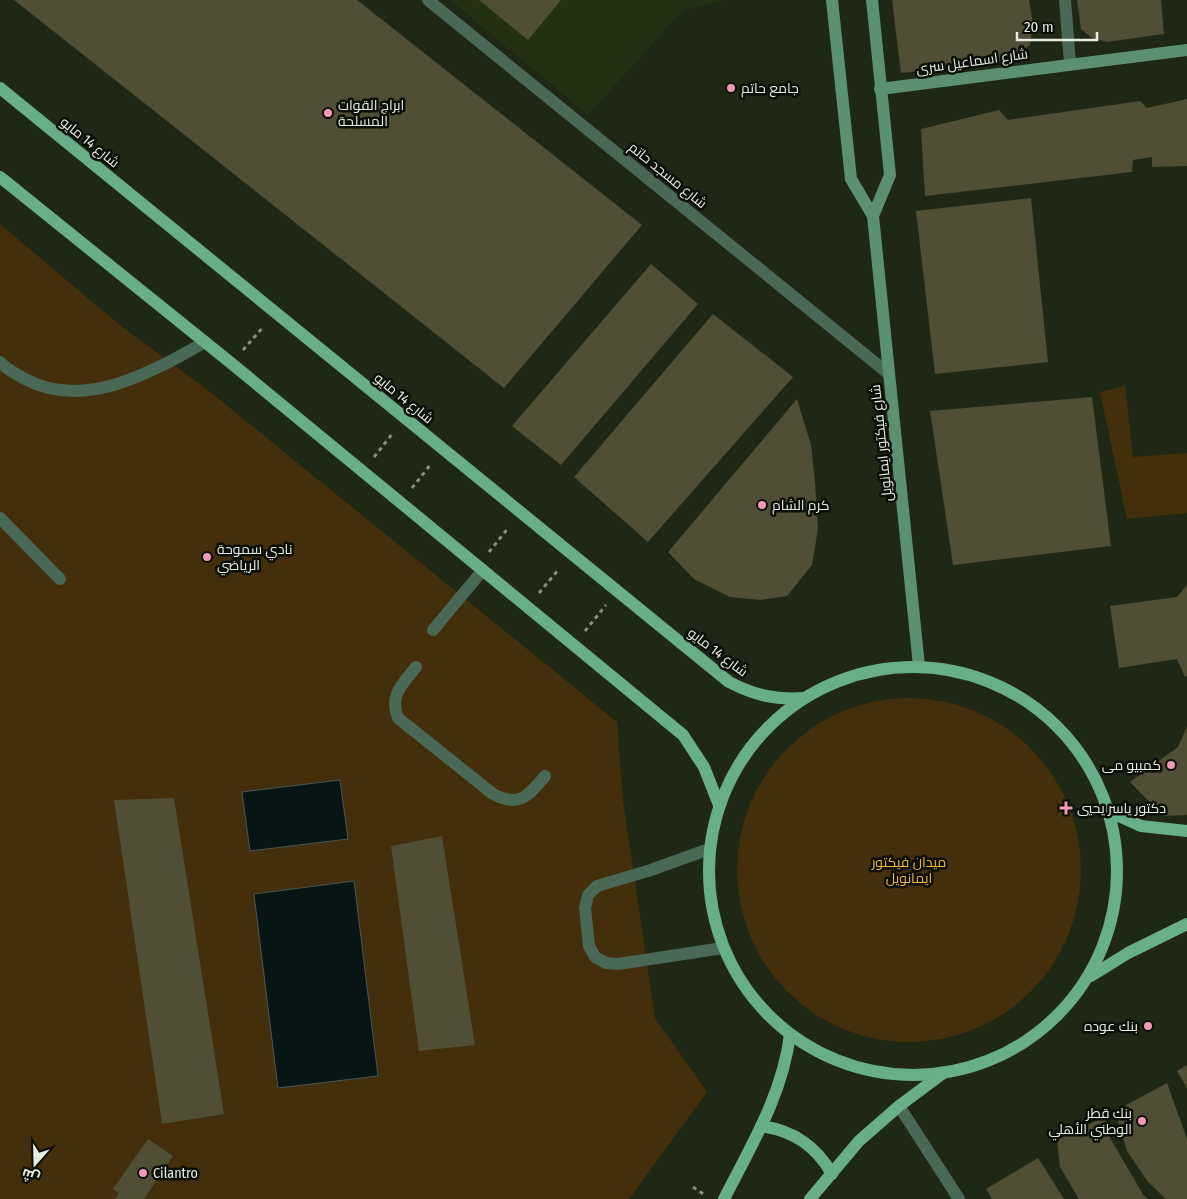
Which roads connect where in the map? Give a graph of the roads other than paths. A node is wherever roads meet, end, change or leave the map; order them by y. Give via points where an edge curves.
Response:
1 (428, 0) edge
2 (832, 0) edge
3 (872, 0) edge
4 (1065, 0) edge
5 (1187, 50) edge
6 (1070, 63) junction
7 (0, 88) edge
8 (880, 89) junction
9 (1, 180) edge
10 (873, 216) junction
11 (205, 342) junction
12 (2, 369) edge
13 (889, 374) junction
14 (0, 518) edge
15 (480, 568) junction
16 (60, 579) dead end
17 (433, 630) dead end
18 (919, 666) junction
19 (416, 667) dead end
20 (803, 698) junction
21 (545, 776) dead end
22 (719, 805) junction
23 (1110, 812) junction
24 (1187, 831) edge
25 (709, 849) junction
26 (1187, 924) edge
27 (723, 948) junction
28 (1090, 976) junction
29 (790, 1034) junction
30 (942, 1074) junction
31 (899, 1106) junction
32 (761, 1126) junction
33 (832, 1174) junction
34 (724, 1199) edge
35 (810, 1199) edge
36 (959, 1199) edge

1 - 13 street, شارع مسجد حاتم
2 - 10 main road, شارع فيكتور ايمانويل via 850,180
3 - 8 main road, شارع فيكتور ايمانويل
4 - 6 street
5 - 6 main road, شارع اسماعيل سرى
6 - 8 main road, شارع اسماعيل سرى
7 - 20 main road, شارع 14 مايو via 730,682 765,697
8 - 10 main road, شارع فيكتور ايمانويل via 890,176
9 - 11 main road
10 - 13 main road, شارع فيكتور ايمانويل
11 - 12 street via 156,370 116,384 78,392 40,387
11 - 15 main road
13 - 18 main road, شارع فيكتور ايمانويل
14 - 16 street
15 - 17 street
15 - 22 main road via 683,735 704,767
18 - 20 main road via 878,669 839,680
18 - 23 main road via 981,678 1010,690 1036,707 1068,737 1093,772
19 - 21 street via 394,698 398,718 504,800 516,801 528,796
20 - 22 main road via 772,722 745,754
22 - 25 main road
23 - 24 main road via 1141,826
23 - 28 main road via 1117,845 1115,910 1106,944
25 - 27 main road via 709,894
25 - 27 street via 597,886 588,895 585,908 589,946 595,957 606,963 618,964
26 - 28 main road
27 - 29 main road via 751,996
28 - 30 main road via 1074,1000 1047,1027 1015,1050 980,1065
29 - 30 main road via 845,1064 879,1073
29 - 32 main road via 780,1086
30 - 31 main road
31 - 33 main road via 859,1141
31 - 36 street
32 - 33 main road via 803,1140 820,1155
32 - 34 main road
33 - 35 main road

